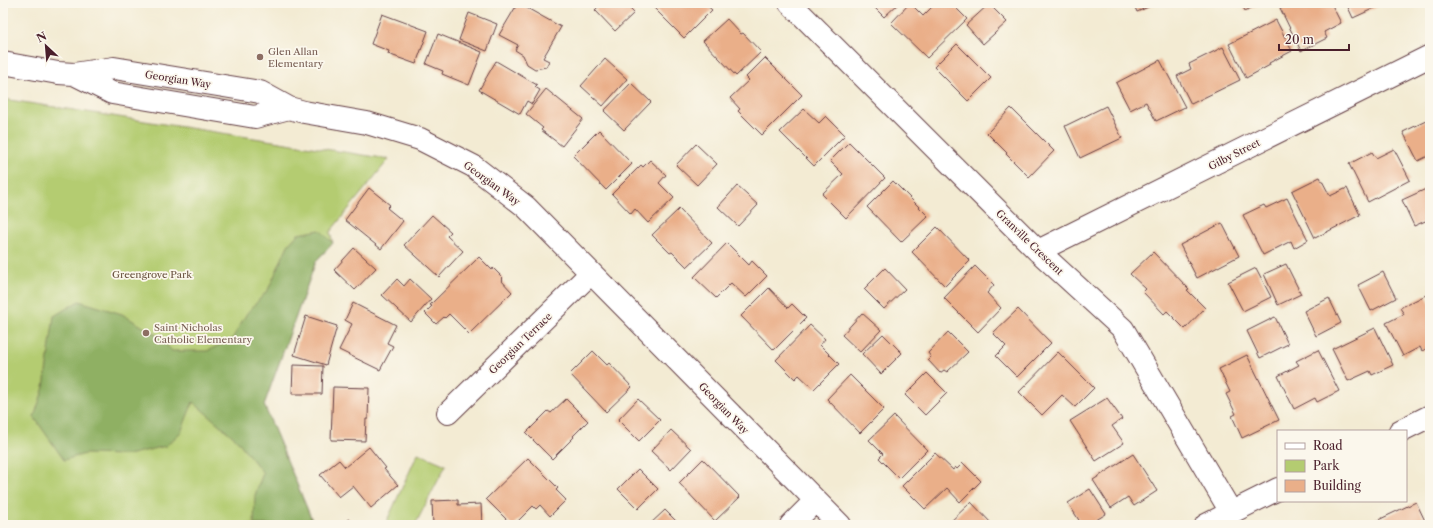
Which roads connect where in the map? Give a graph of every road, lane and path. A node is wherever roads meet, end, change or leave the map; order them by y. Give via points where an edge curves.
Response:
1 (790, 3) edge
2 (1430, 56) edge
3 (3, 63) edge
4 (1038, 251) junction
5 (592, 273) junction
6 (448, 413) dead end
7 (1430, 416) edge
8 (1402, 430) edge
9 (1277, 489) edge
10 (815, 501) junction
11 (1231, 512) junction
12 (791, 525) edge
13 (840, 525) edge
14 (1206, 525) edge

1 - 4 street, Granville Crescent
2 - 4 street, Gilby Street
3 - 5 street, Georgian Way via 74,74 114,68 260,92 289,108 367,123 420,139 473,166 526,208
4 - 11 street, Granville Crescent via 1123,329
5 - 6 street, Georgian Terrace
5 - 10 street, Georgian Way
7 - 8 street
9 - 11 street
10 - 12 street
10 - 13 street, Georgian Way
11 - 14 street

